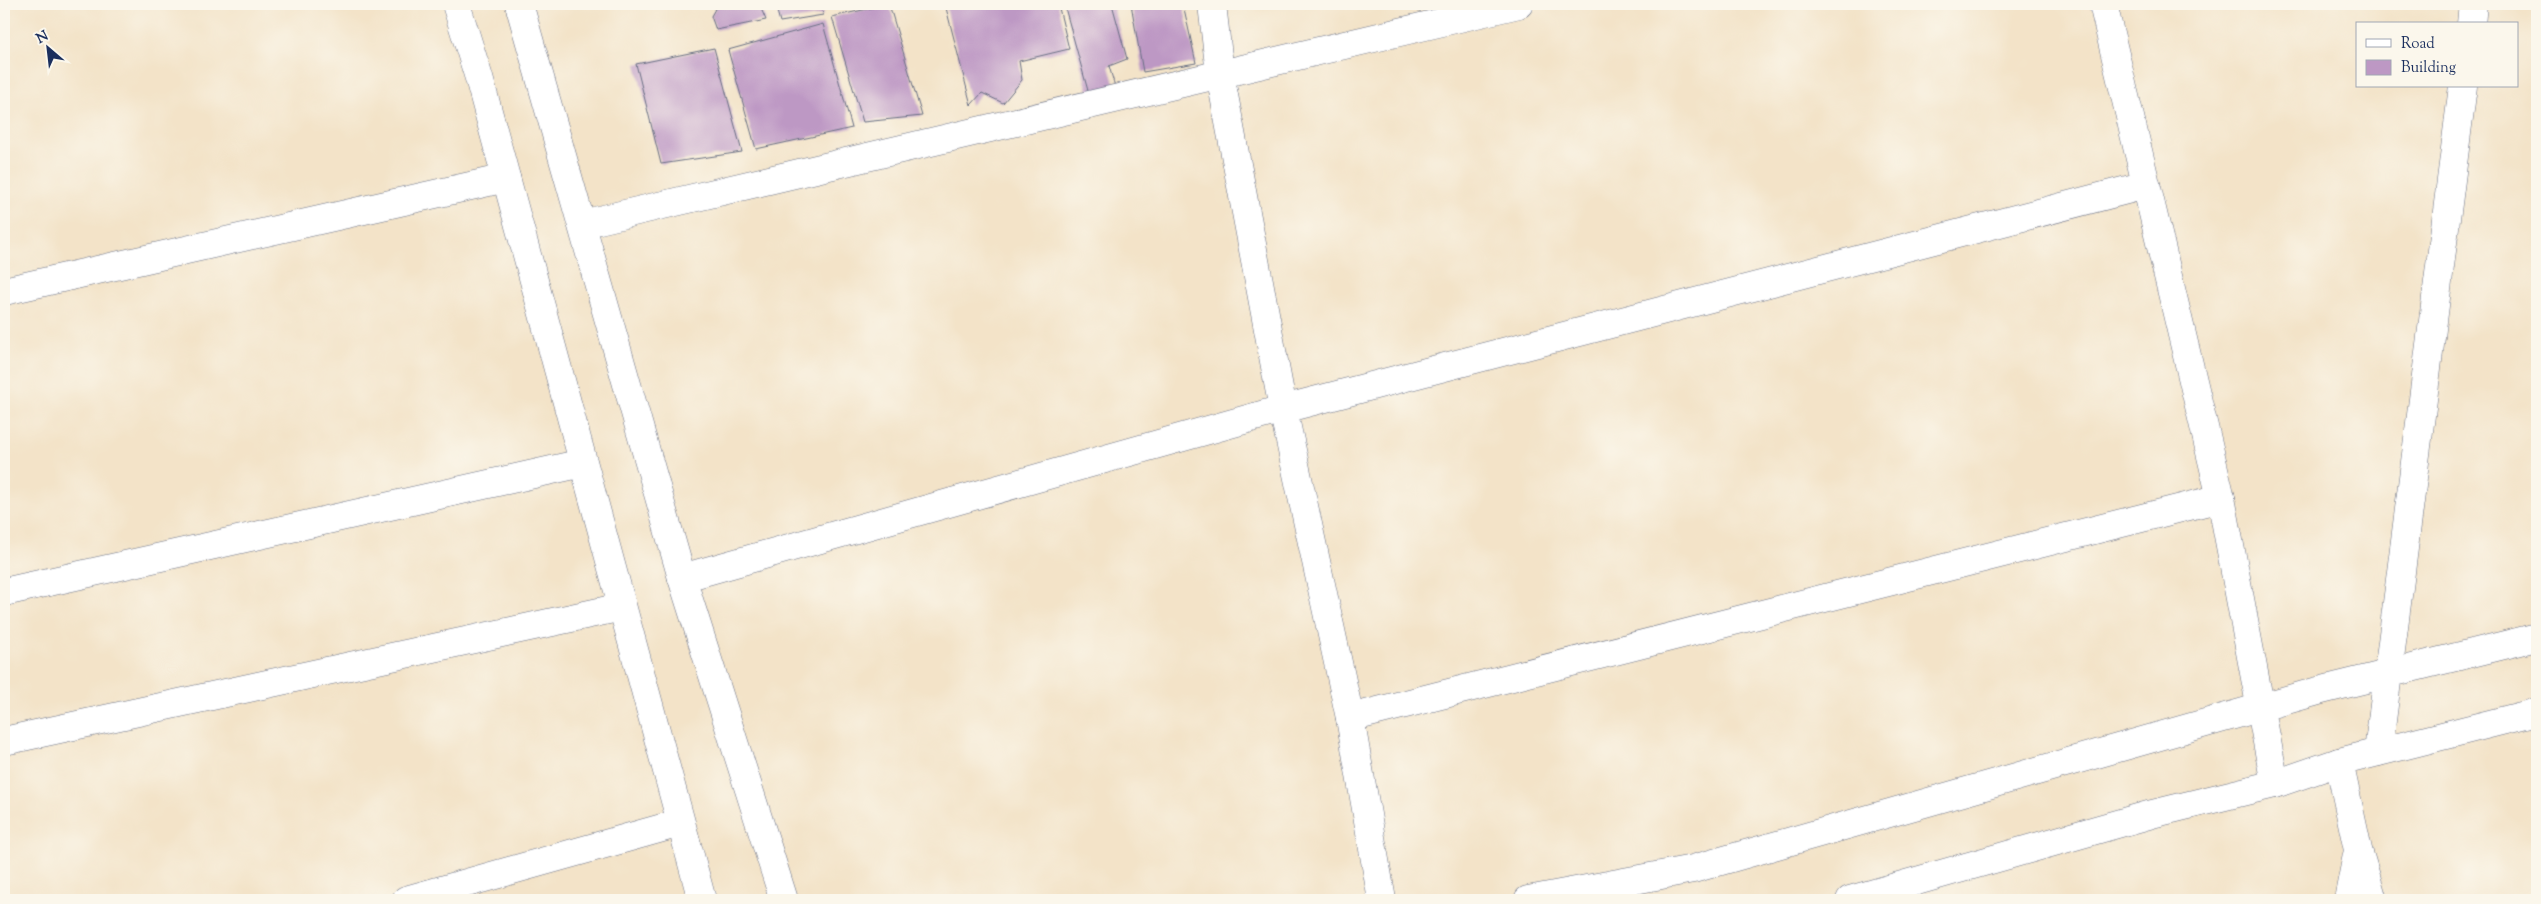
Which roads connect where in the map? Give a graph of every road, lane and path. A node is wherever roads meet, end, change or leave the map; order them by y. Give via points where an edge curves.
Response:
1 (456, 4) edge
2 (519, 4) edge
3 (1212, 4) edge
4 (1519, 4) edge
5 (2103, 4) edge
6 (2473, 4) edge
7 (2471, 22) edge
8 (1220, 74) junction
9 (2463, 88) edge
10 (506, 178) junction
11 (2146, 185) junction
12 (582, 224) junction
13 (4, 291) edge
14 (1283, 409) junction
15 (583, 463) junction
16 (2221, 498) junction
17 (682, 578) junction
18 (4, 592) edge
19 (622, 607) junction
20 (2537, 637) edge
21 (2388, 675) junction
22 (2261, 708) junction
23 (2537, 712) edge
24 (1350, 718) junction
25 (4, 741) edge
26 (2378, 752) junction
27 (2339, 762) junction
28 (2275, 784) junction
29 (680, 823) junction
30 (2358, 850) junction
31 (406, 900) edge
32 (702, 900) edge
33 (784, 900) edge
34 (1382, 900) edge
35 (1528, 900) edge
36 (1850, 900) edge
37 (2348, 900) edge
38 (2373, 900) edge

1 - 10 street
2 - 12 street
3 - 8 street
4 - 8 street
5 - 11 street
6 - 7 street
8 - 12 street
8 - 14 street
9 - 21 street
10 - 13 street
10 - 15 street
11 - 14 street
11 - 16 street
12 - 17 street
14 - 17 street
14 - 24 street
15 - 18 street
15 - 19 street
16 - 22 street
16 - 24 street
17 - 33 street
19 - 25 street
19 - 29 street
20 - 21 street
21 - 22 street
21 - 26 street
22 - 28 street
22 - 35 street via 1693,869
23 - 26 street
24 - 34 street
26 - 27 street
27 - 28 street
27 - 30 street
28 - 36 street via 2152,814
29 - 31 street
29 - 32 street
30 - 37 street
30 - 38 street

